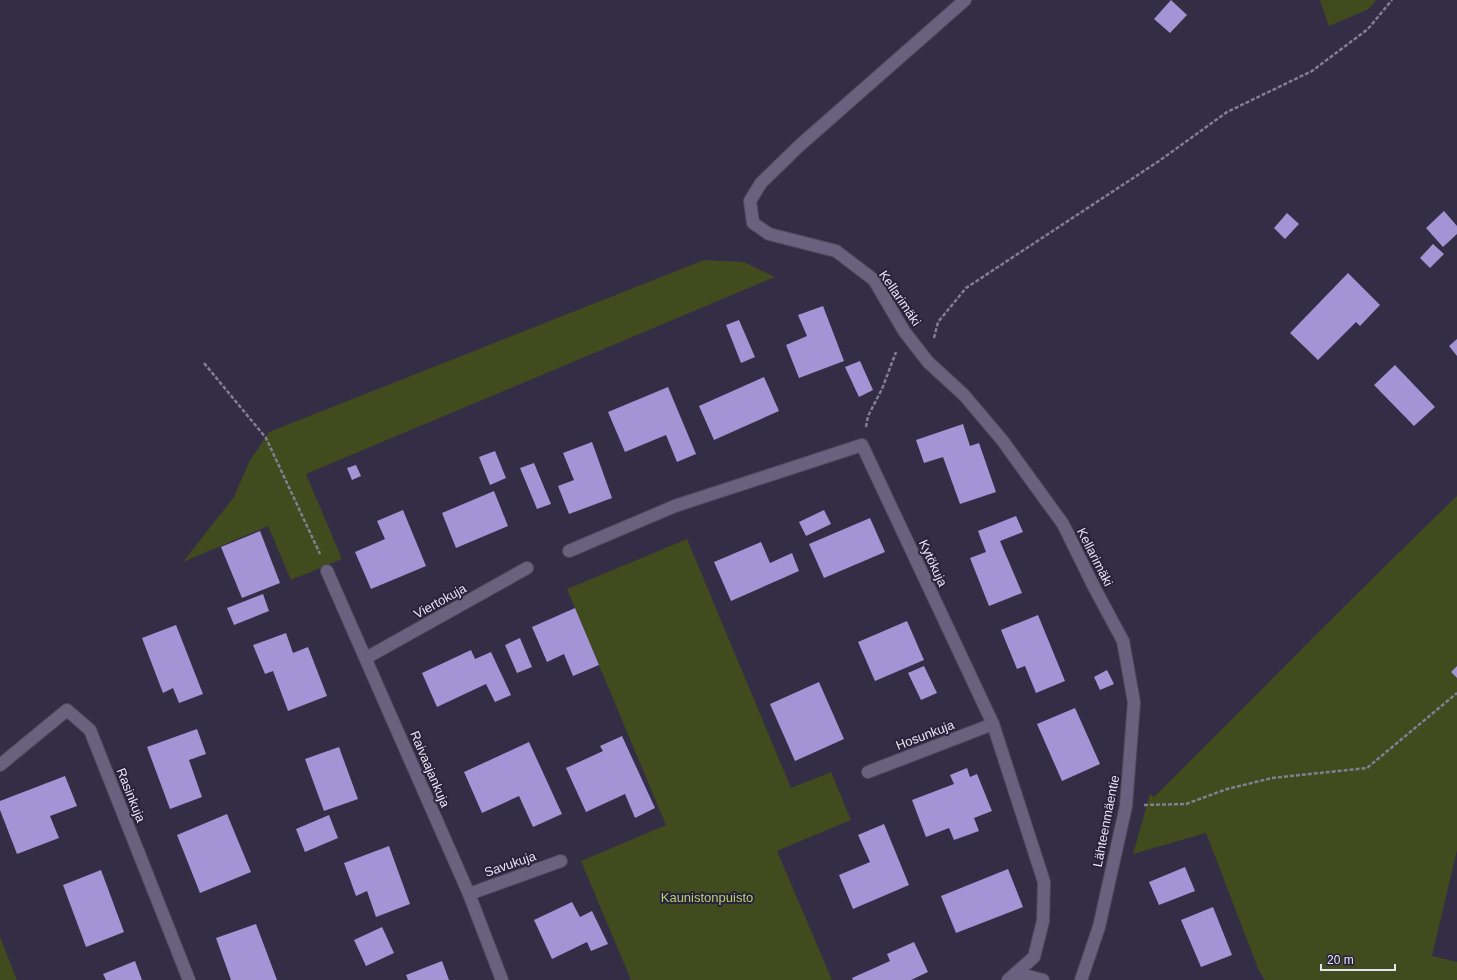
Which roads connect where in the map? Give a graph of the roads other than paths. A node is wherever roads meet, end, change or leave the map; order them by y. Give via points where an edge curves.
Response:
1 (965, 0) edge
2 (569, 551) dead end
3 (527, 568) dead end
4 (327, 571) road end
5 (1123, 640) joint
6 (366, 658) junction
7 (993, 724) junction
8 (0, 765) edge
9 (868, 772) dead end
10 (561, 861) dead end
11 (469, 894) junction
12 (1012, 977) edge
13 (189, 980) edge
14 (502, 980) edge
15 (1043, 980) edge
16 (1081, 980) edge

1 - 5 street, Kellarimäki via 761,182 750,201 753,223 769,234 836,251 874,280 904,331 928,362 964,395 1002,440 1063,524
2 - 7 street, Kytökuja via 675,506 862,445
3 - 6 street, Viertokuja
4 - 6 street, Raivaajankuja
5 - 16 street, Lähteenmäentie via 1134,702 1126,806 1099,927
6 - 11 street, Raivaajankuja
7 - 9 street, Hosunkuja
7 - 12 street, Kytökuja via 1044,882 1043,921 1034,957
8 - 13 street, Rasinkuja via 66,710 90,730
10 - 11 street, Savukuja
11 - 14 street, Raivaajankuja
12 - 15 street

